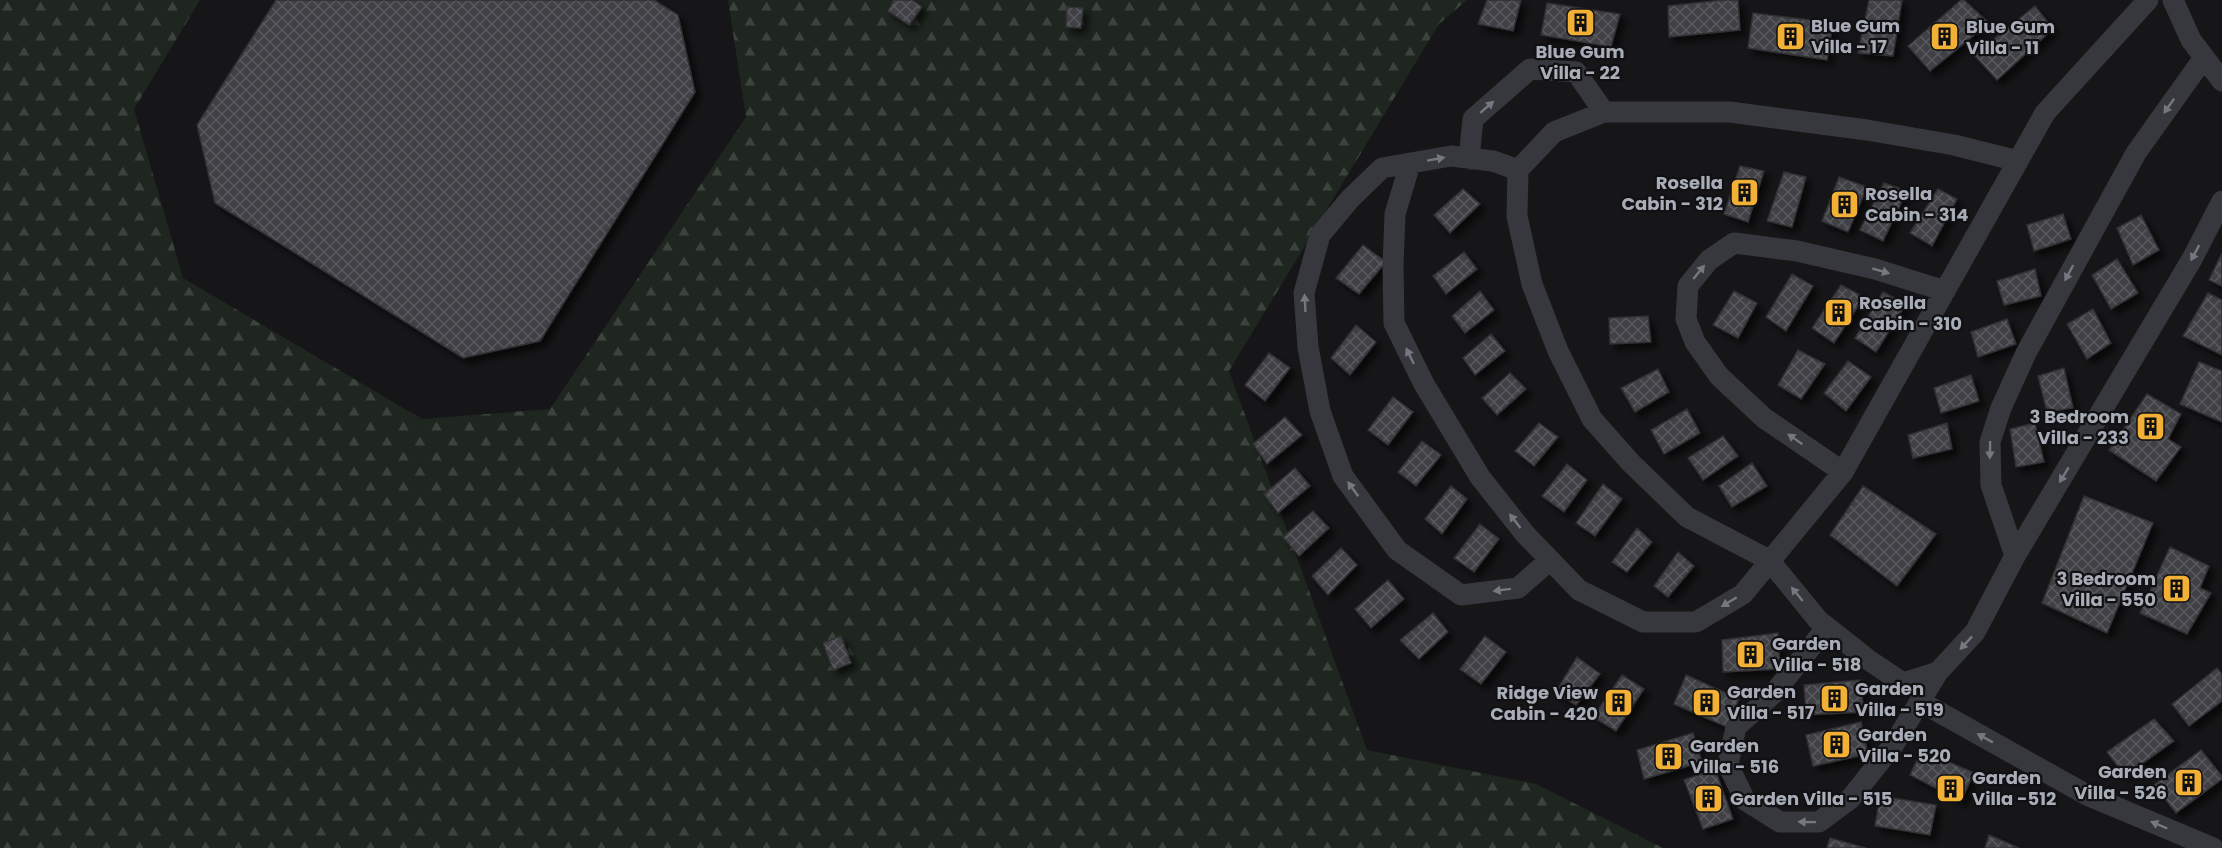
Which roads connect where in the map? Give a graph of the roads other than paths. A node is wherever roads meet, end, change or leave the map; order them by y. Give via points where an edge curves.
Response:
1 (2148, 0) edge
2 (2173, 0) edge
3 (2203, 58) junction
4 (2222, 81) edge
5 (1604, 112) junction
6 (1469, 159) junction
7 (2018, 161) junction
8 (1410, 164) junction
9 (1518, 170) junction
10 (2222, 201) edge
11 (1945, 291) junction
12 (1843, 472) junction
13 (2015, 556) junction
14 (1550, 560) junction
15 (1769, 561) junction
16 (1827, 627) junction
17 (1938, 672) junction
18 (1921, 702) junction
19 (2213, 848) edge

1 - 7 lane via 2045,113
2 - 3 lane
3 - 4 lane
3 -> 13 lane via 2136,153 2026,353 2001,408 1990,442 1991,485
6 -> 5 lane via 1473,119 1530,69 1576,72
5 - 7 lane via 1730,112 1867,130
5 - 9 lane via 1554,132
8 -> 6 lane via 1451,156
6 - 9 lane via 1493,161
7 - 11 lane
14 -> 8 lane via 1480,477 1424,384 1394,323 1395,214
14 -> 8 lane via 1518,588 1461,595 1397,550 1343,476 1320,411 1308,348 1304,293 1320,235 1382,168
9 - 15 lane via 1517,216 1532,285 1558,351 1592,419 1630,463 1687,517
10 -> 13 lane via 2192,259
11 - 12 lane
12 -> 11 lane via 1764,418 1719,376 1695,342 1686,319 1688,285 1709,260 1734,243 1797,251
12 - 15 lane
13 -> 17 lane via 1975,632
15 -> 14 lane via 1743,594 1696,622 1644,622 1579,590
16 -> 15 lane
16 - 17 lane via 1903,683
18 -> 16 lane via 1894,744 1850,799 1819,822 1780,822 1745,800 1728,765 1736,727 1774,693
17 - 18 lane
19 -> 18 lane via 2087,795

